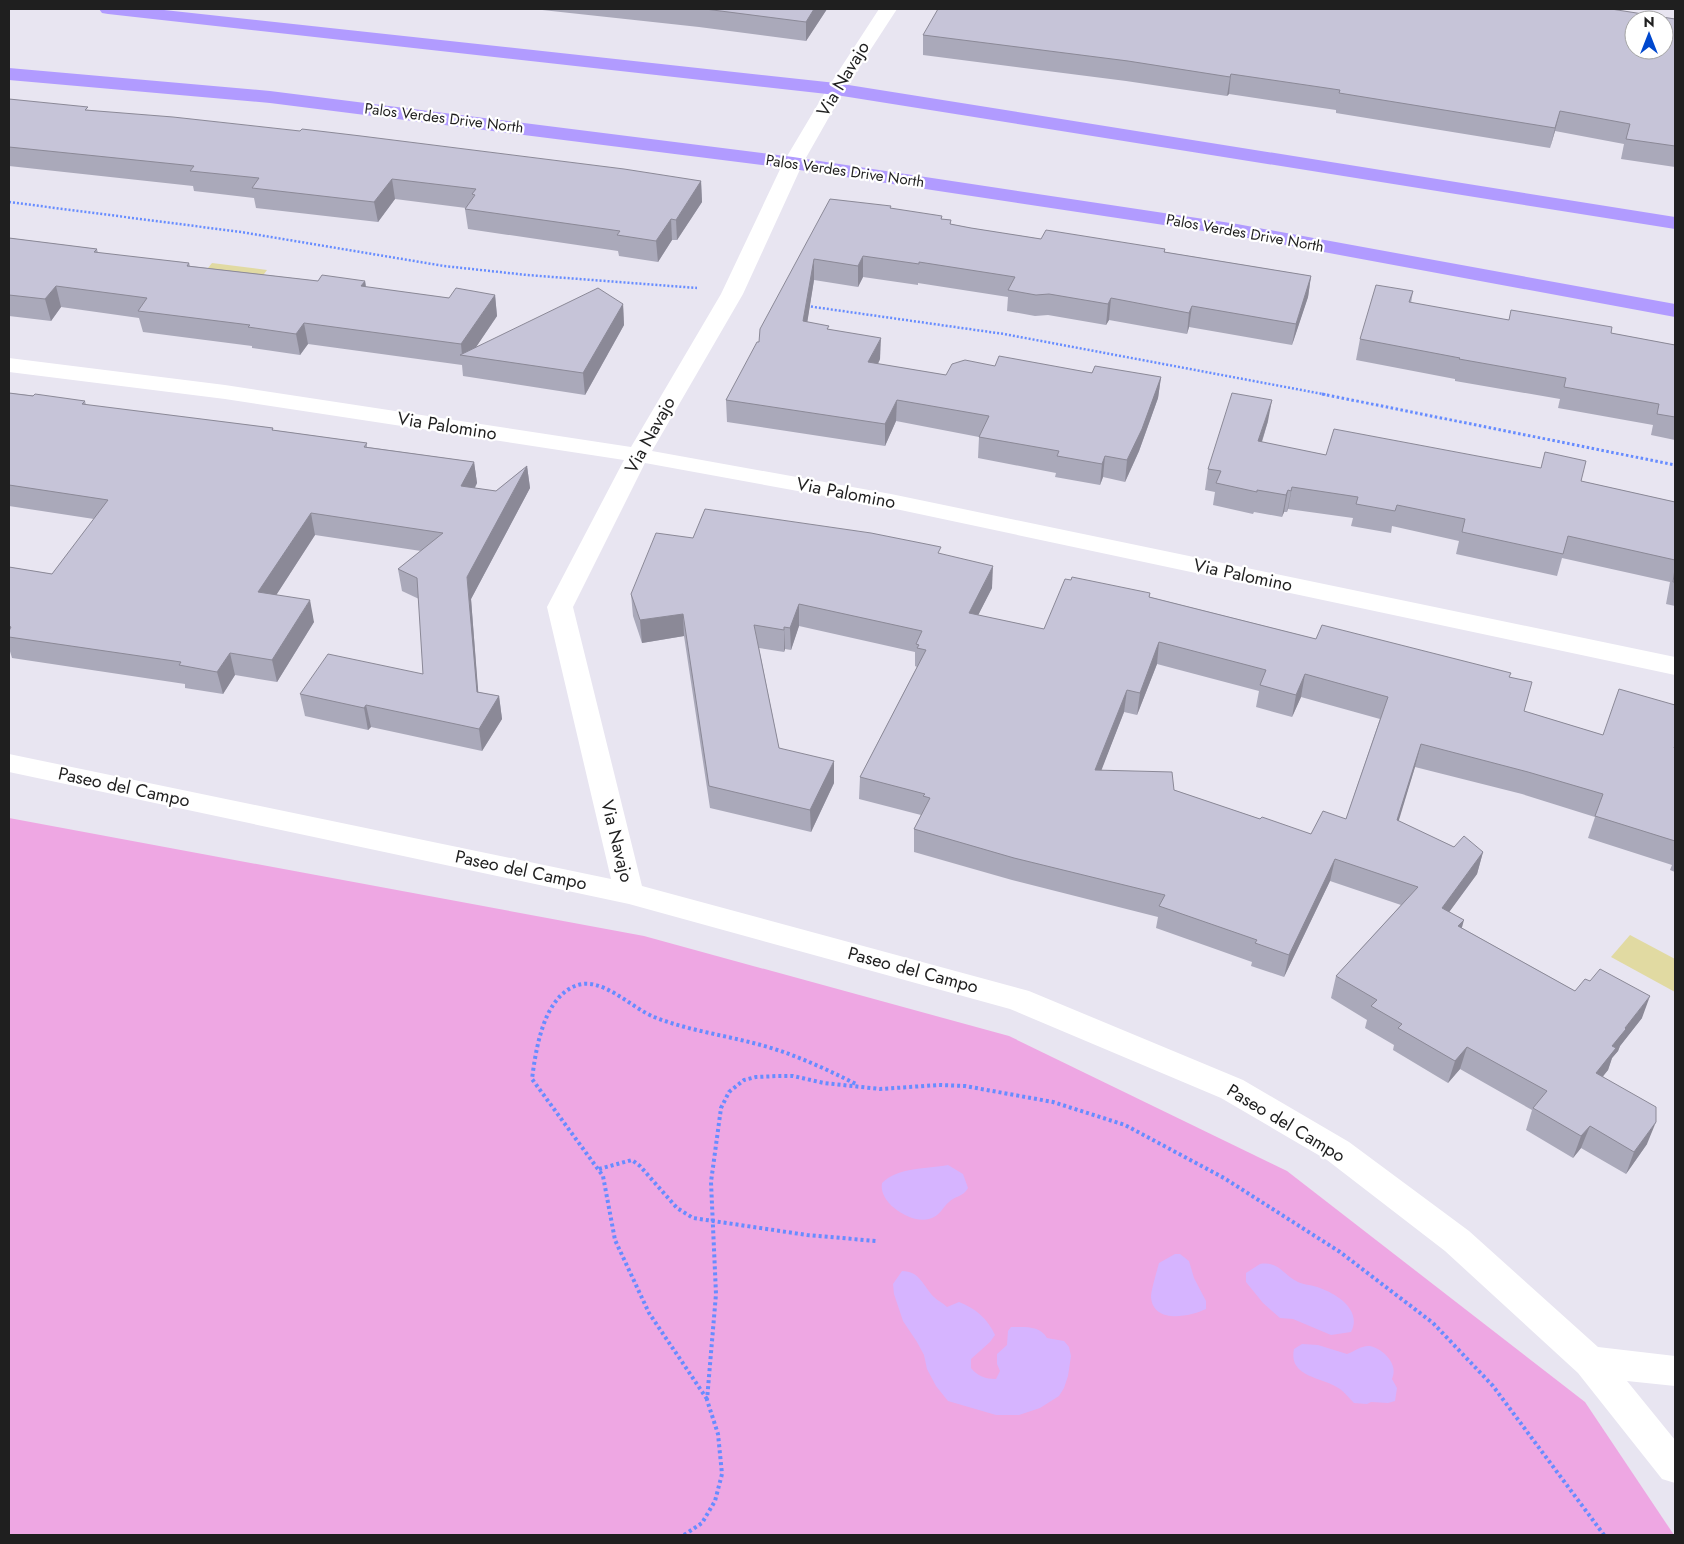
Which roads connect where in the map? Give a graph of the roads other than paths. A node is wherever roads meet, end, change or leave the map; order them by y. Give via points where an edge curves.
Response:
1 (108, 9) edge
2 (888, 9) edge
3 (9, 74) edge
4 (836, 89) junction
5 (793, 163) junction
6 (1675, 223) edge
7 (1675, 311) edge
8 (9, 365) edge
9 (638, 455) junction
10 (1675, 666) edge
11 (9, 763) edge
12 (629, 892) junction
13 (1590, 1362) junction
14 (1675, 1371) edge
15 (1675, 1467) edge

1 - 4 main road
2 - 4 street, Via Navajo
3 - 5 main road, Palos Verdes Drive North via 270,98
4 - 5 street, Via Navajo
4 - 6 main road
5 - 7 main road, Palos Verdes Drive North via 1237,230
5 - 9 street, Via Navajo via 732,294
8 - 9 street, Via Palomino via 225,392
9 - 10 street, Via Palomino via 890,501
9 - 12 street, Via Navajo via 560,607
11 - 12 street, Paseo del Campo
12 - 13 street, Paseo del Campo via 1018,999 1232,1089 1338,1151 1457,1241
13 - 14 street
13 - 15 street, Paseo del Campo

